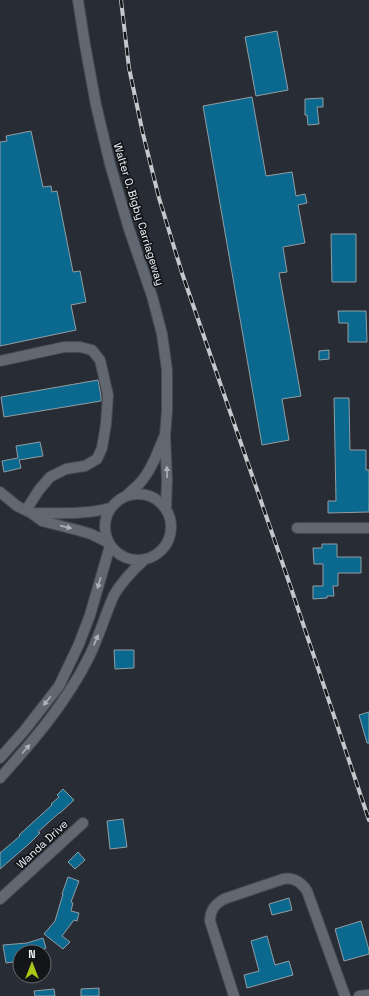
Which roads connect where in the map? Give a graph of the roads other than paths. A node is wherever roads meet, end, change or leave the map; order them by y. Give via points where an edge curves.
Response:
1 (78, 0) edge
2 (0, 361) edge
3 (165, 436) junction
4 (0, 492) edge
5 (127, 495) junction
6 (110, 508) junction
7 (166, 508) junction
8 (28, 512) junction
9 (297, 528) dead end
10 (369, 528) edge
11 (108, 544) junction
12 (145, 559) junction
13 (0, 758) edge
14 (0, 778) edge
15 (83, 823) dead end
16 (0, 899) edge
17 (369, 995) edge
18 (234, 996) edge
19 (345, 996) edge
20 (359, 996) edge

1 - 3 street, Walter O. Bigby Carriageway via 96,105 110,164 162,334 167,370
2 - 8 street via 64,347 92,350 100,360 108,395 102,448 97,459 50,477 39,490
3 - 5 street, Walter O. Bigby Carriageway via 147,473
7 -> 3 street, Walter O. Bigby Carriageway
4 - 8 street
5 - 6 street via 117,500
5 - 7 street via 149,495
6 - 8 street via 71,514
6 - 11 street via 105,517 104,527
7 - 12 street via 170,518 169,539 159,552
8 -> 11 street via 42,521 91,534
9 - 10 street
11 - 12 street via 125,558
11 -> 13 street via 90,615 59,686
14 -> 12 street via 40,732 74,685 89,656 114,594 126,577
15 - 16 street, Wanda Drive
17 - 20 street
18 - 19 street via 210,921 214,907 224,899 288,878 300,883 307,892

